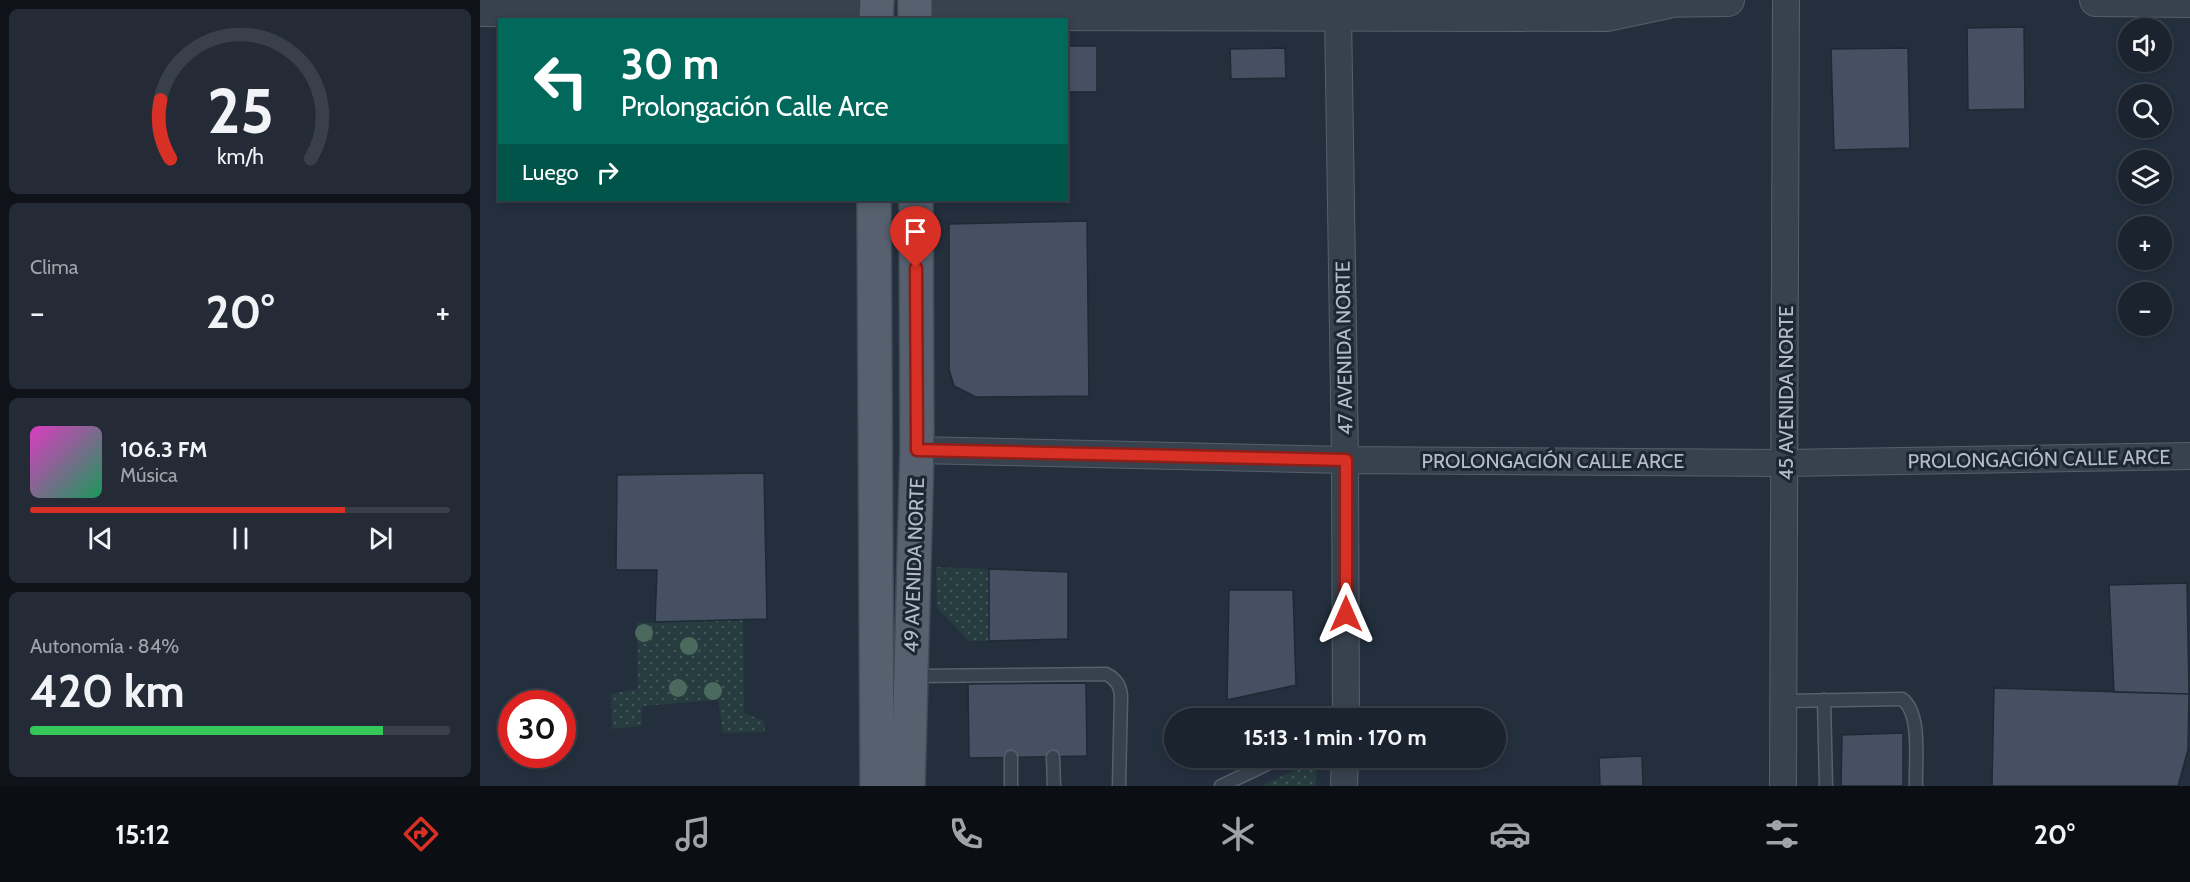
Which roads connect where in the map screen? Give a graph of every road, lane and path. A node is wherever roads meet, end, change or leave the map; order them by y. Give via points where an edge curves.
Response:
1 (876, 0) edge
2 (915, 0) edge
3 (1728, 0) edge
4 (1786, 0) edge
5 (2096, 0) edge
6 (1657, 1) edge
7 (2190, 1) edge
8 (1193, 7) edge
9 (480, 10) edge
10 (851, 10) edge
11 (951, 11) edge
12 (1338, 14) junction
13 (876, 18) edge
14 (915, 18) edge
15 (874, 201) edge
16 (916, 201) edge
17 (917, 450) junction
18 (2190, 456) edge
19 (1346, 460) junction
20 (1785, 462) junction
21 (878, 673) junction
22 (911, 676) junction
23 (1824, 700) junction
24 (1784, 701) junction
25 (1346, 708) edge
26 (1011, 757) dead end
27 (1053, 757) dead end
28 (1259, 768) edge
29 (1345, 768) edge
30 (855, 786) edge
31 (877, 786) edge
32 (908, 786) edge
33 (1011, 786) edge
34 (1054, 786) edge
35 (1119, 786) edge
36 (1221, 786) edge
37 (1344, 786) edge
38 (1783, 786) edge
39 (1826, 786) edge
40 (1916, 786) edge

1 - 13 main road
2 - 14 main road
3 - 6 street
4 - 20 street, 45 AVENIDA NORTE
5 - 7 street
6 - 12 street via 1606,15
8 - 11 street
8 - 12 street
9 - 10 street
12 - 19 street, 47 AVENIDA NORTE
15 - 21 main road, 49 AVENIDA NORTE
16 - 17 main road, 49 AVENIDA NORTE
17 - 19 street, PROLONGACIÓN CALLE ARCE
17 - 22 main road, 49 AVENIDA NORTE
18 - 20 street, PROLONGACIÓN CALLE ARCE
19 - 20 street, PROLONGACIÓN CALLE ARCE
19 - 25 street, 47 AVENIDA NORTE
20 - 24 street, 45 AVENIDA NORTE
21 - 30 main road via 856,712
21 - 31 main road, 49 AVENIDA NORTE
22 - 32 main road, 49 AVENIDA NORTE
22 - 35 lane via 1008,680 1106,674 1119,685
23 - 24 lane
23 - 39 lane
23 - 40 lane via 1902,699 1909,704 1914,717
24 - 38 street, 45 AVENIDA NORTE
26 - 33 lane
27 - 34 lane
28 - 36 lane
29 - 37 street

